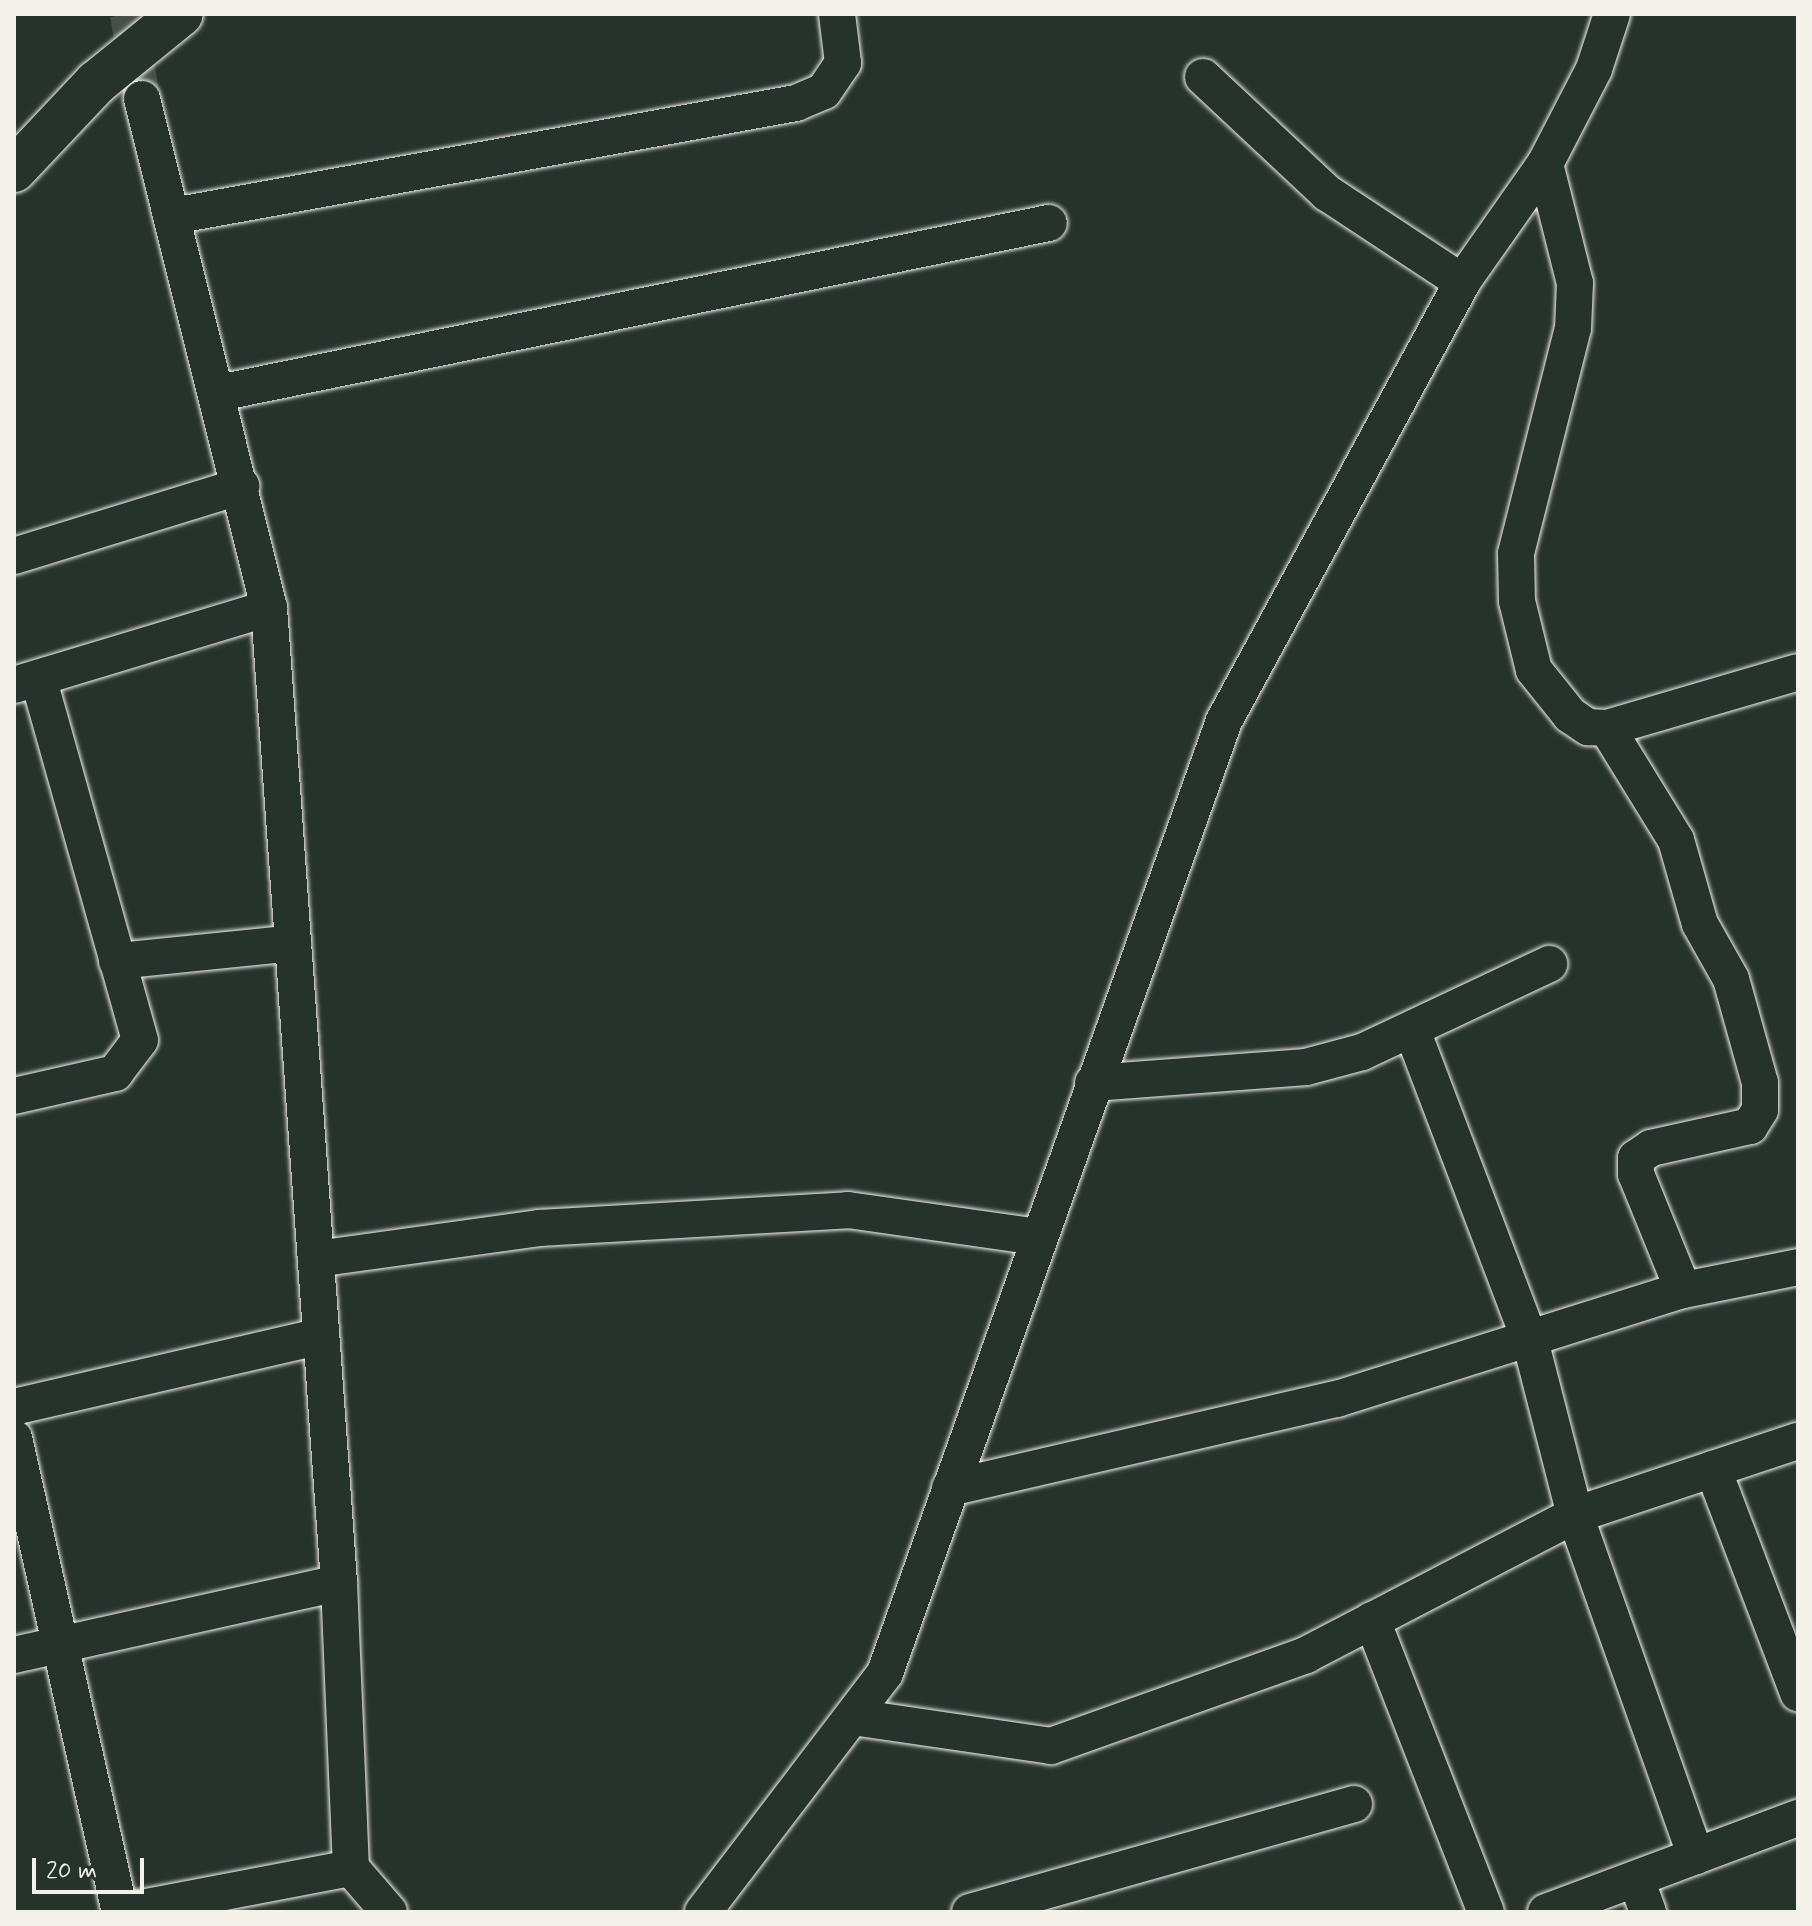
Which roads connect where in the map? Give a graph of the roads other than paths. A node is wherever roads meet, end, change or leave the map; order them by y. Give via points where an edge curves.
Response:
1 (181, 14) edge
2 (837, 14) edge
3 (1612, 14) edge
4 (1203, 77) dead end
5 (142, 99) tunnel mouth
6 (1545, 164) junction
7 (14, 170) edge
8 (173, 216) junction
9 (1049, 223) dead end
10 (1462, 282) junction
11 (219, 393) junction
12 (241, 486) junction
13 (14, 556) edge
14 (269, 608) junction
15 (1798, 672) edge
16 (26, 682) edge
17 (1607, 728) junction
18 (293, 943) junction
19 (117, 961) junction
20 (1549, 964) dead end
21 (1412, 1030) junction
22 (1093, 1083) junction
23 (14, 1096) edge
24 (1038, 1237) junction
25 (316, 1259) junction
26 (1798, 1267) edge
27 (1683, 1290) junction
28 (321, 1336) junction
29 (1530, 1340) junction
30 (14, 1407) edge
31 (14, 1438) edge
32 (1798, 1441) edge
33 (1713, 1469) junction
34 (950, 1488) junction
35 (1575, 1515) junction
36 (339, 1583) junction
37 (1372, 1620) junction
38 (62, 1642) junction
39 (14, 1655) edge
40 (1798, 1693) edge
41 (853, 1717) junction
42 (1354, 1804) dead end
43 (1798, 1818) edge
44 (1696, 1856) junction
45 (351, 1868) junction
46 (1636, 1879) junction
47 (120, 1912) edge
48 (389, 1912) edge
49 (703, 1912) edge
50 (970, 1912) edge
51 (1486, 1912) edge
52 (1546, 1912) edge
53 (1648, 1912) edge

1 - 7 highway via 96,83
2 - 8 street via 843,63 824,91 796,103
3 - 6 street via 1594,69
4 - 10 street via 1327,193
5 - 8 street
6 - 10 street
6 - 17 street via 1575,283 1573,328 1524,504 1517,601 1534,670 1549,694 1588,727
8 - 11 street
9 - 11 street
10 - 22 street via 1224,721
11 - 12 street
12 - 13 street
12 - 14 street
14 - 16 street
14 - 18 street
15 - 17 street
16 - 19 street
17 - 27 street via 1676,840 1690,898 1731,979 1760,1083 1760,1110 1750,1126 1651,1148 1636,1158 1636,1174
18 - 19 street
18 - 25 street
19 - 23 street via 140,1040 131,1061 115,1073
20 - 21 street
21 - 22 street via 1362,1052 1274,1073
21 - 29 street
22 - 24 street
24 - 25 street via 848,1210 539,1228
24 - 34 street
25 - 28 street
26 - 27 street
27 - 29 street
28 - 30 street
28 - 36 street
29 - 34 street via 1337,1399
29 - 35 street
31 - 38 street
32 - 33 street
33 - 35 street
33 - 40 street
34 - 41 street via 885,1673
35 - 37 street
35 - 44 street
36 - 38 street
36 - 45 street
37 - 41 street via 1306,1655 1051,1746
37 - 51 street
38 - 39 street
38 - 47 street
41 - 49 street
42 - 50 street
43 - 44 street
44 - 46 street
45 - 47 street
45 - 48 street
46 - 52 street
46 - 53 street

